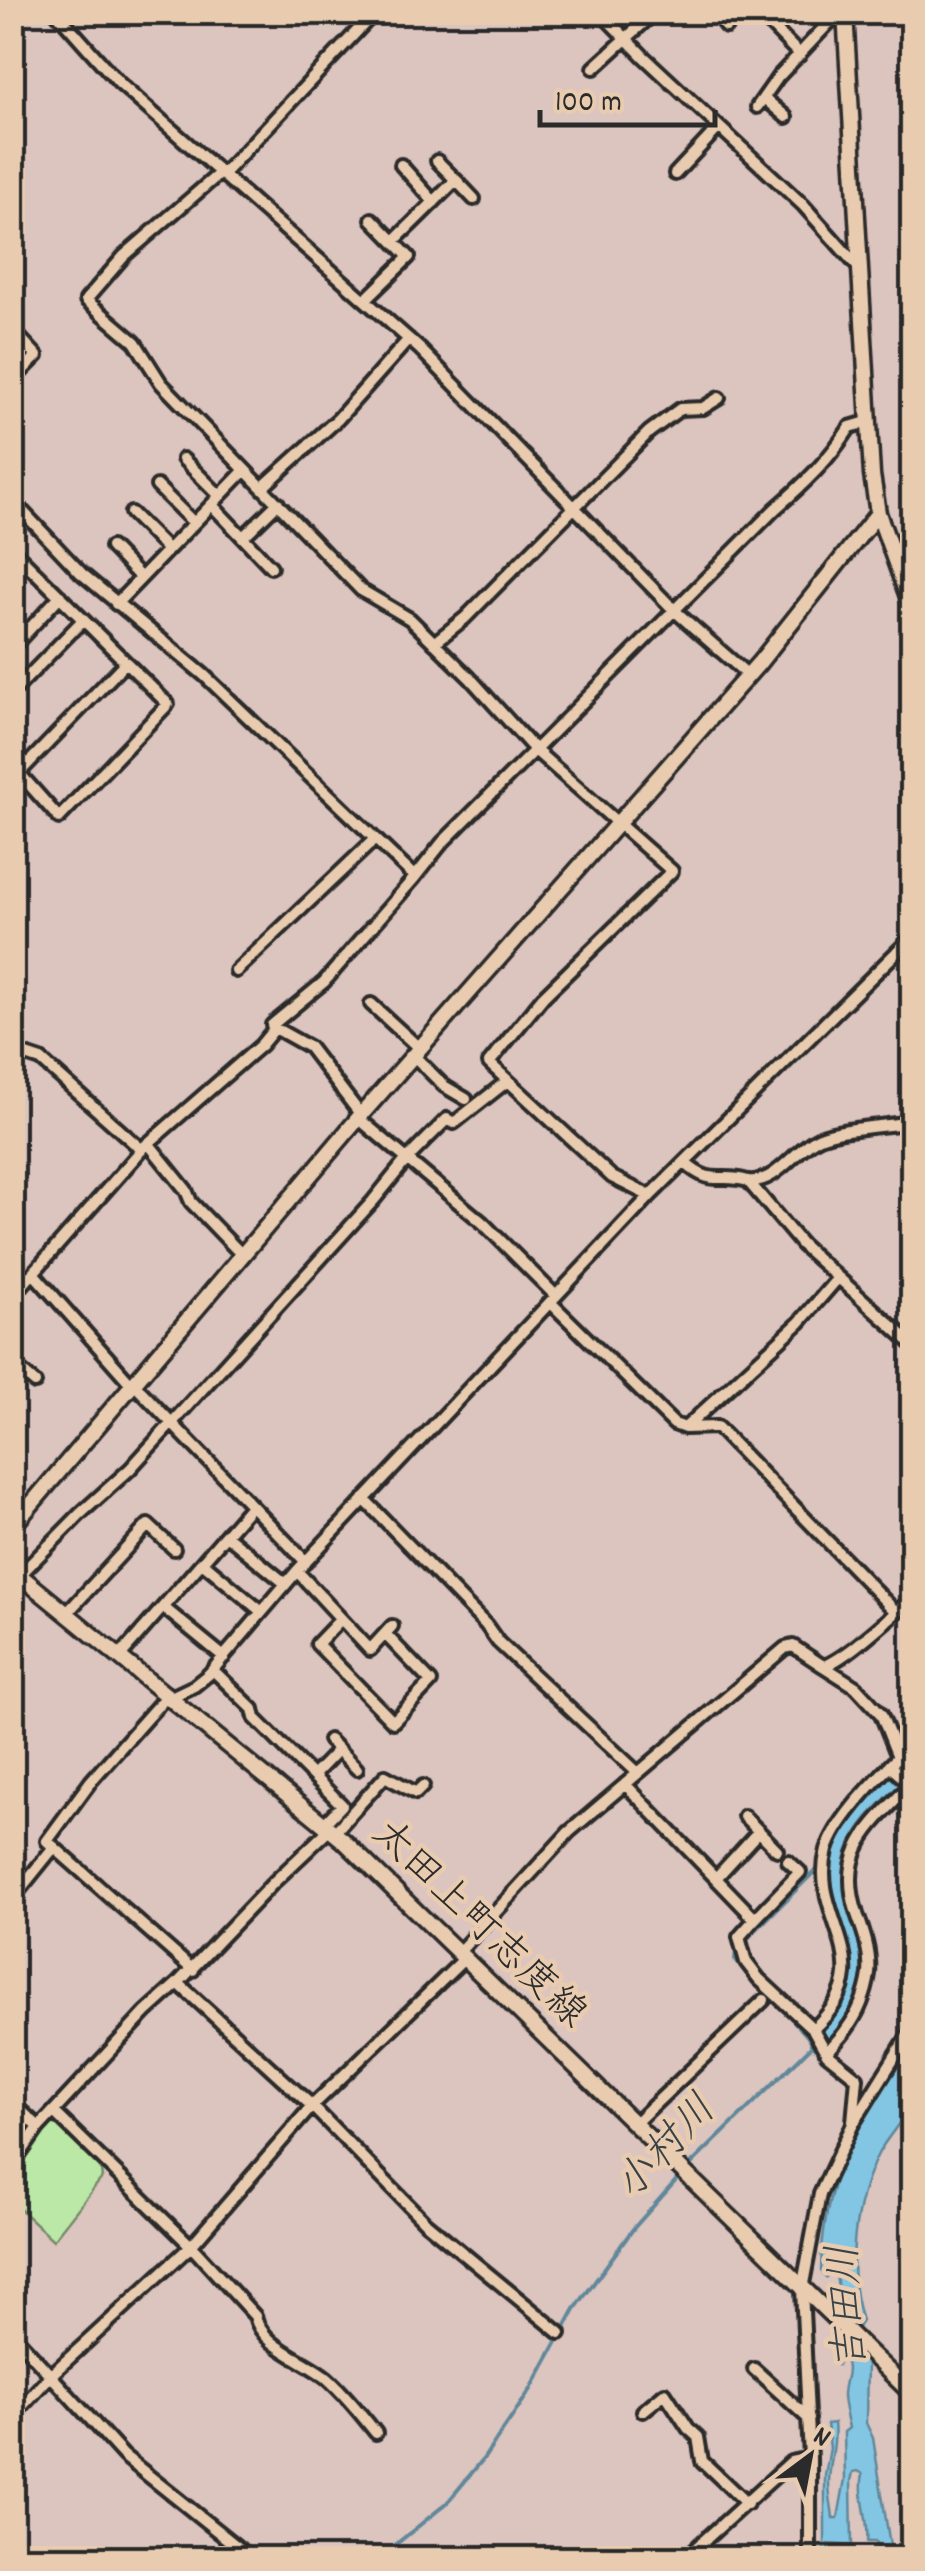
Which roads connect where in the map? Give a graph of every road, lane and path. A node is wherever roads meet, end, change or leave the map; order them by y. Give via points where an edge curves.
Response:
1 (56, 12) edge
2 (375, 12) edge
3 (600, 12) edge
4 (655, 12) edge
5 (714, 12) edge
6 (842, 12) edge
7 (762, 16) dead end
8 (726, 27) dead end
9 (628, 39) junction
10 (800, 54) junction
11 (594, 68) dead end
12 (786, 117) dead end
13 (718, 127) junction
14 (438, 161) dead end
15 (401, 166) dead end
16 (220, 174) junction
17 (675, 174) dead end
18 (456, 180) junction
19 (474, 199) dead end
20 (434, 202) junction
21 (372, 219) dead end
22 (394, 241) junction
23 (859, 269) junction
24 (364, 300) junction
25 (12, 329) edge
26 (409, 339) junction
27 (12, 381) edge
28 (720, 398) dead end
29 (867, 422) junction
30 (184, 460) dead end
31 (246, 470) junction
32 (158, 486) dead end
33 (262, 487) junction
34 (12, 500) edge
35 (216, 500) junction
36 (278, 503) junction
37 (575, 510) junction
38 (131, 513) dead end
39 (878, 514) junction
40 (194, 524) junction
41 (243, 537) junction
42 (111, 547) dead end
43 (168, 550) junction
44 (15, 556) edge
45 (272, 567) dead end
46 (142, 578) junction
47 (905, 578) edge
48 (60, 596) junction
49 (116, 604) junction
50 (912, 608) edge
51 (675, 611) junction
52 (83, 620) junction
53 (434, 642) junction
54 (12, 648) edge
55 (126, 662) junction
56 (748, 675) junction
57 (12, 693) edge
58 (536, 750) junction
59 (16, 769) edge
60 (620, 822) junction
61 (375, 839) junction
62 (415, 877) junction
63 (912, 937) edge
64 (236, 971) dead end
65 (371, 1004) dead end
66 (272, 1025) dead end
67 (13, 1050) edge
68 (417, 1053) junction
69 (506, 1082) junction
70 (466, 1099) dead end
71 (360, 1117) junction
72 (912, 1122) edge
73 (145, 1146) junction
74 (407, 1159) junction
75 (685, 1163) junction
76 (748, 1181) junction
77 (650, 1196) junction
78 (243, 1256) junction
79 (34, 1274) junction
80 (837, 1279) junction
81 (12, 1297) edge
82 (553, 1299) junction
83 (912, 1344) edge
84 (12, 1363) edge
85 (34, 1383) dead end
86 (134, 1385) junction
87 (171, 1422) junction
88 (685, 1428) junction
89 (364, 1500) junction
90 (252, 1506) junction
91 (12, 1527) edge
92 (226, 1535) junction
93 (174, 1549) dead end
94 (202, 1562) junction
95 (301, 1566) junction
96 (19, 1574) edge
97 (286, 1584) junction
98 (12, 1592) edge
99 (912, 1600) edge
100 (163, 1607) junction
101 (67, 1612) junction
102 (262, 1612) junction
103 (896, 1612) junction
104 (342, 1619) junction
105 (120, 1656) junction
106 (224, 1657) junction
107 (823, 1666) junction
108 (212, 1670) junction
109 (169, 1695) junction
110 (329, 1740) dead end
111 (912, 1742) edge
112 (338, 1750) junction
113 (894, 1762) junction
114 (357, 1769) dead end
115 (638, 1773) junction
116 (313, 1776) junction
117 (625, 1784) junction
118 (912, 1784) edge
119 (422, 1786) dead end
120 (744, 1816) dead end
121 (329, 1829) junction
122 (759, 1831) junction
123 (54, 1846) junction
124 (778, 1850) dead end
125 (788, 1861) dead end
126 (716, 1878) junction
127 (12, 1899) edge
128 (755, 1918) junction
129 (461, 1956) junction
130 (192, 1970) junction
131 (178, 1984) junction
132 (764, 2000) dead end
133 (912, 2029) edge
134 (814, 2032) junction
135 (826, 2051) junction
136 (12, 2103) edge
137 (312, 2106) junction
138 (55, 2113) junction
139 (634, 2124) junction
140 (854, 2124) junction
141 (39, 2128) junction
142 (12, 2166) edge
143 (191, 2246) junction
144 (802, 2289) junction
145 (12, 2333) edge
146 (560, 2333) dead end
147 (754, 2369) dead end
148 (52, 2374) junction
149 (912, 2394) edge
150 (643, 2411) dead end
151 (12, 2417) edge
152 (809, 2419) junction
153 (376, 2433) dead end
154 (810, 2458) junction
155 (746, 2504) junction
156 (251, 2558) edge
157 (685, 2558) edge
158 (810, 2558) edge

1 - 16 street via 119,83
2 - 16 street
3 - 9 street
4 - 9 street
5 - 8 street
6 - 10 street
6 - 23 street
7 - 10 street
9 - 11 street
9 - 13 street
10 - 12 street via 761,102
13 - 17 street
13 - 23 street via 803,205
14 - 18 street
15 - 20 street
16 - 24 street
16 - 31 street via 124,256 86,300 135,342 161,382
18 - 19 street
18 - 20 street
20 - 22 street
21 - 22 street
22 - 24 street via 408,257
23 - 29 street
24 - 26 street
25 - 27 street via 37,356
26 - 33 street via 338,419
26 - 37 street
28 - 37 street via 703,408 680,409 649,432
29 - 39 street
29 - 51 street via 850,427 814,476
30 - 35 street
31 - 33 street
31 - 35 street
32 - 40 street
33 - 36 street
34 - 49 street
35 - 40 street
35 - 41 street
36 - 41 street
36 - 53 street via 362,590
37 - 51 street
37 - 53 street
38 - 43 street
39 - 47 street
39 - 56 street
40 - 43 street
41 - 45 street
42 - 46 street
43 - 46 street
44 - 48 street
46 - 49 street
47 - 50 street
48 - 52 street
48 - 54 street
49 - 61 street via 204,675
51 - 56 street
51 - 58 street
52 - 55 street
52 - 57 street
53 - 58 street
55 - 59 street
55 - 59 street via 168,704 59,818
56 - 60 street
58 - 60 street
58 - 62 street
60 - 68 street
60 - 69 street via 672,871 543,996 489,1063
61 - 62 street
61 - 64 street
62 - 66 street via 324,982
63 - 75 street
65 - 68 street
67 - 73 street via 41,1060
68 - 70 street via 444,1086
68 - 71 street
69 - 74 street via 454,1122 447,1119
69 - 77 street via 612,1177
71 - 73 street via 309,1047 275,1028
71 - 74 street
71 - 78 street
72 - 76 street via 821,1136 767,1178
73 - 78 street
73 - 79 street
74 - 82 street via 483,1223
74 - 87 street
75 - 76 street via 710,1179
75 - 77 street
76 - 80 street
77 - 82 street
78 - 86 street
79 - 81 street
79 - 86 street
80 - 83 street
80 - 88 street
82 - 88 street
82 - 89 street
84 - 85 street
86 - 87 street
86 - 91 street
87 - 90 street
87 - 96 street
88 - 103 street via 718,1427
89 - 95 street
89 - 115 street via 498,1642
90 - 92 street
90 - 95 street
92 - 94 street
92 - 97 street
93 - 101 street via 148,1525
94 - 100 street
94 - 102 street
95 - 97 street
95 - 104 street
96 - 98 street
96 - 101 street, 太田上町志度線
97 - 102 street
99 - 103 street
100 - 105 street
100 - 106 street
101 - 105 street, 太田上町志度線
102 - 106 street
103 - 107 street via 837,1662
104 - 104 street via 318,1644 393,1722 431,1682 389,1630 370,1650
105 - 109 street, 太田上町志度線
106 - 108 street
107 - 113 street via 881,1714
107 - 115 street via 793,1646 785,1648
108 - 109 street
108 - 116 street
109 - 121 street, 太田上町志度線
109 - 123 street via 92,1780 47,1842
110 - 112 street
111 - 113 street
112 - 114 street
112 - 116 street
113 - 118 street
113 - 134 street via 828,1846 826,1886 845,1974 839,1997
115 - 117 street
116 - 121 street via 342,1805
117 - 126 street
117 - 129 street via 569,1832
118 - 135 street via 870,1827 852,1861 849,1879 869,1971 857,2013
119 - 121 street via 416,1793 386,1776
120 - 122 street
121 - 129 street, 太田上町志度線
121 - 130 street
122 - 124 street
122 - 126 street
123 - 127 street
123 - 130 street
125 - 128 street via 800,1872
126 - 128 street
128 - 134 street via 741,1944 746,1962
129 - 137 street
129 - 139 street, 太田上町志度線
130 - 131 street
131 - 137 street
131 - 138 street
132 - 139 street
133 - 140 street
134 - 135 street
135 - 140 street via 856,2078
136 - 141 street
137 - 143 street
137 - 146 street via 426,2222
138 - 141 street
138 - 143 street
139 - 144 street, 太田上町志度線
140 - 144 street via 820,2194
141 - 142 street
143 - 148 street
143 - 153 street via 256,2316 258,2327 326,2378
144 - 149 street, 太田上町志度線
144 - 152 street
145 - 148 street
147 - 152 street
148 - 151 street
148 - 156 street via 124,2456
150 - 155 street via 665,2394 698,2437 702,2461
152 - 154 street
154 - 155 street via 791,2462
154 - 158 street
155 - 157 street

